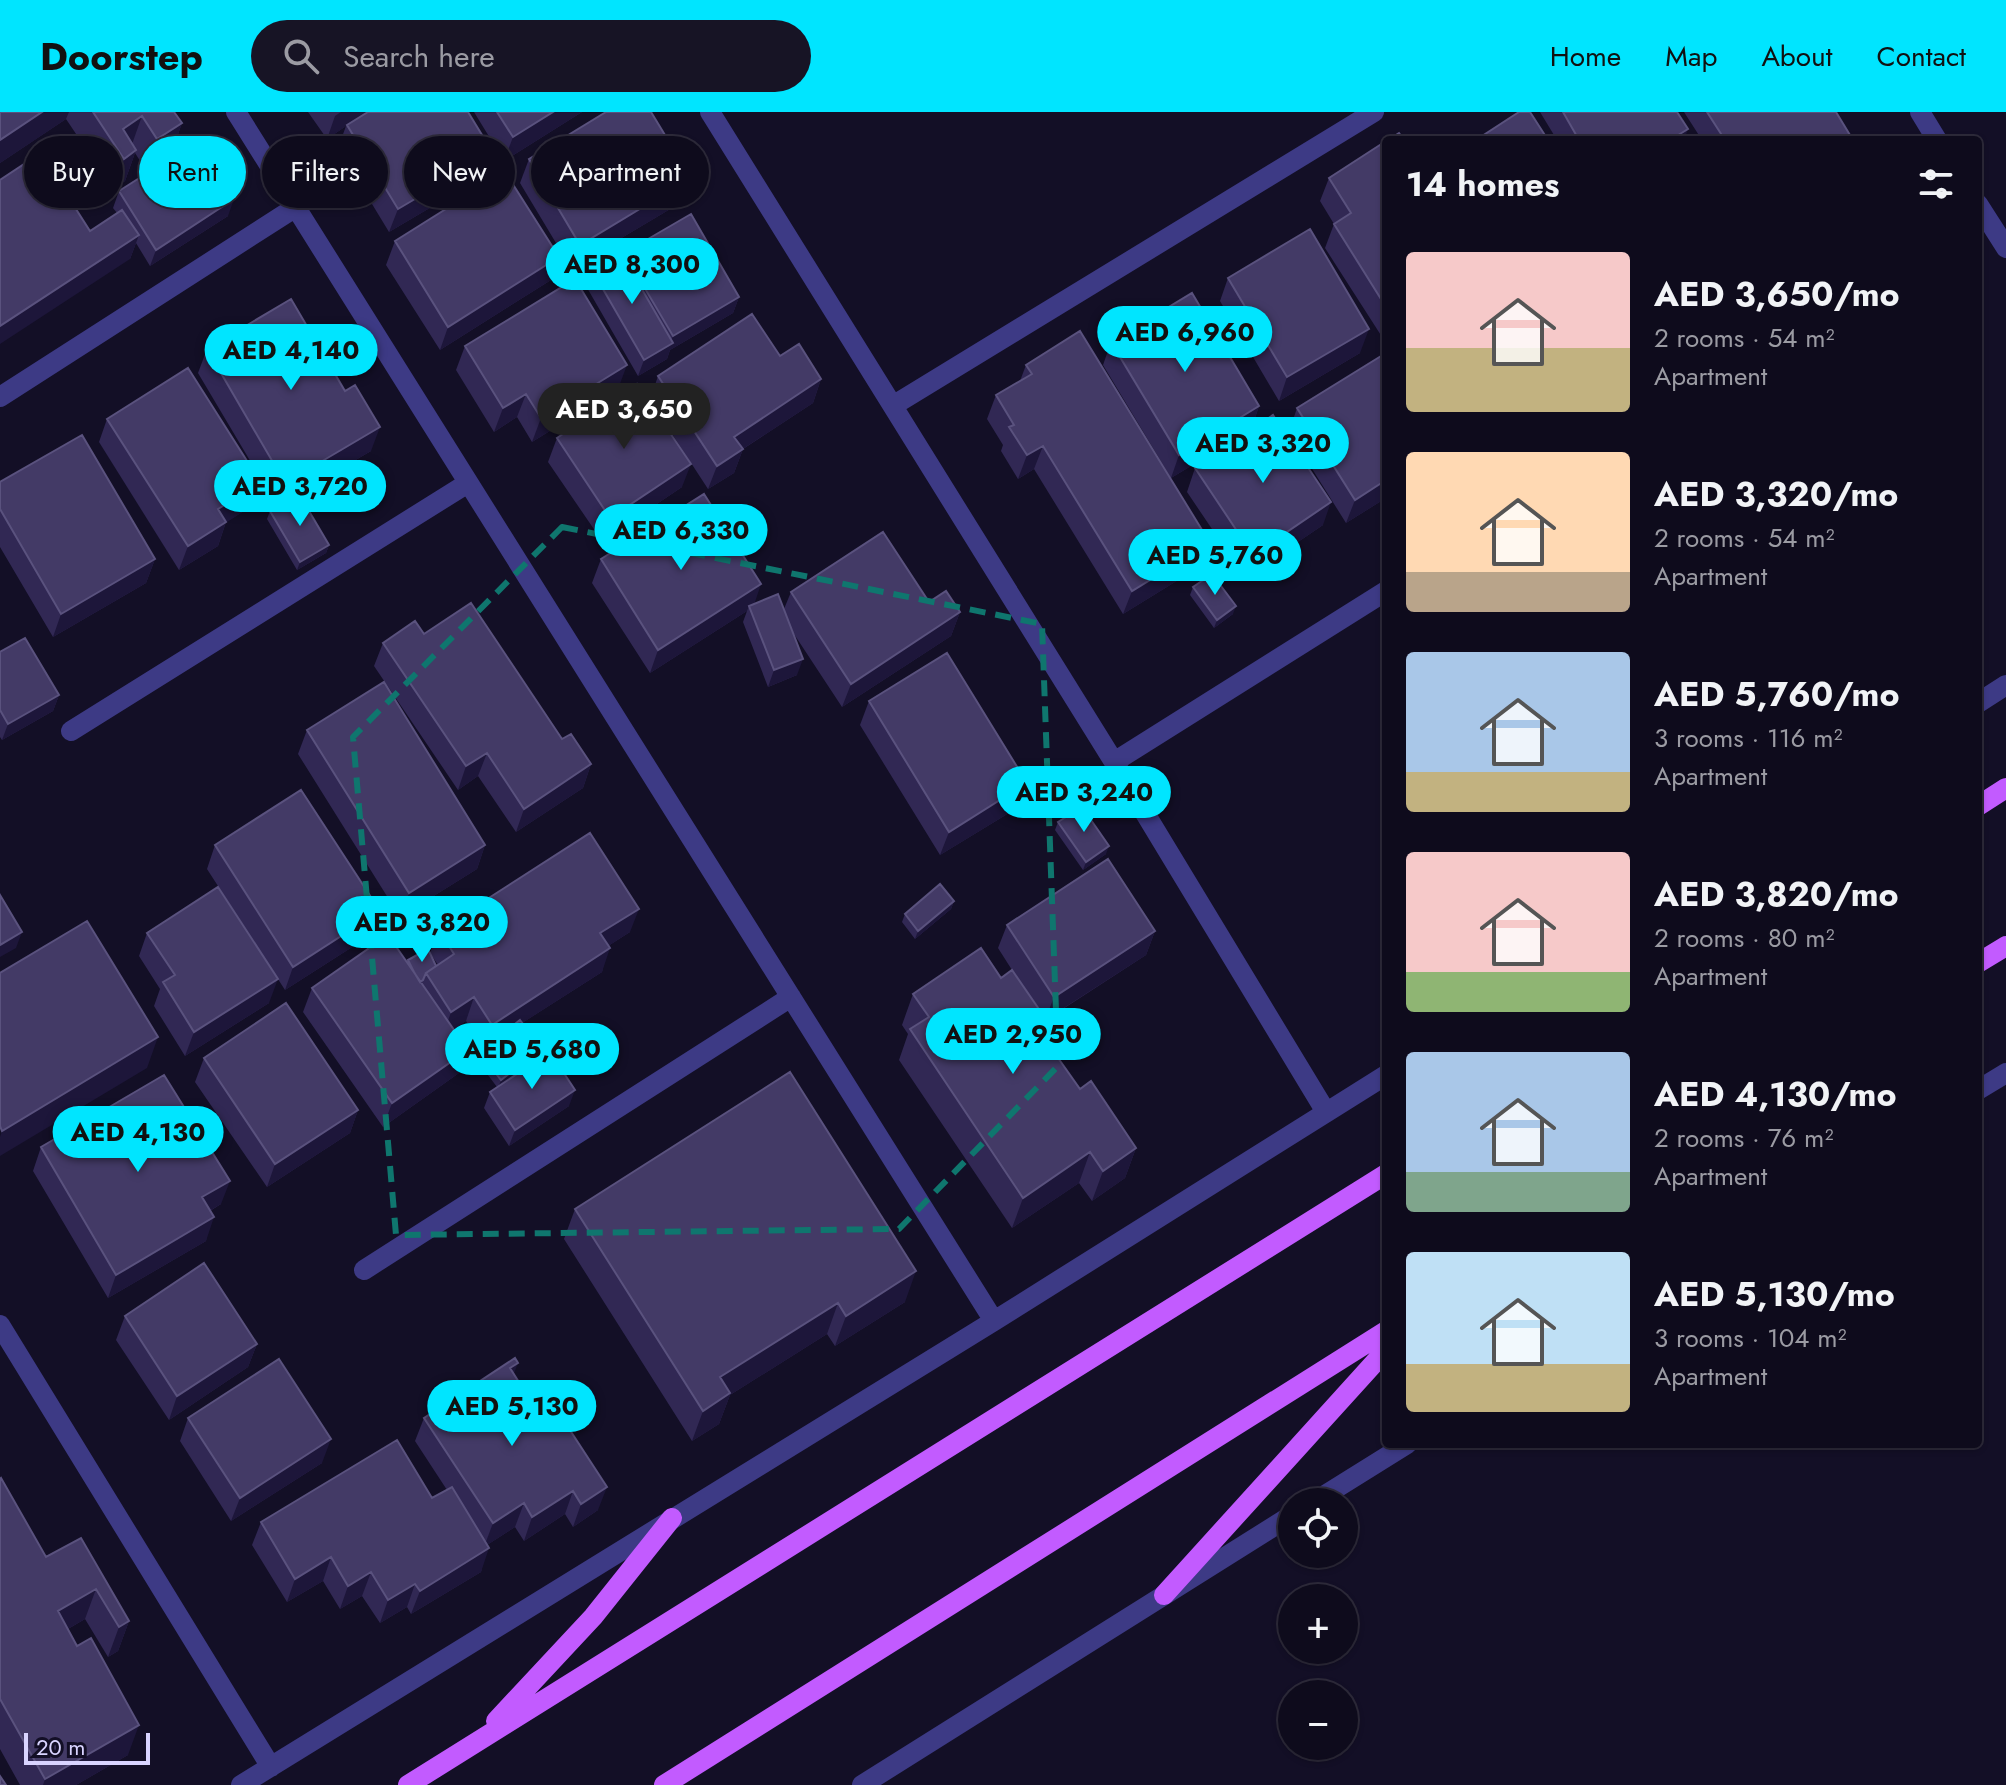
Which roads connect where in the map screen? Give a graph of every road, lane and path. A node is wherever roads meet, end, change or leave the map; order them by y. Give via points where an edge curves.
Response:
1 (236, 112) edge
2 (710, 112) edge
3 (1374, 112) edge
4 (1920, 112) edge
5 (1935, 136) edge
6 (262, 153) edge
7 (294, 208) edge
8 (297, 208) edge
9 (1982, 215) edge
10 (2006, 248) edge
11 (0, 397) edge
12 (894, 405) junction
13 (468, 483) junction
14 (1382, 594) edge
15 (2006, 685) edge
16 (1982, 700) edge
17 (71, 731) dead end
18 (1114, 762) junction
19 (2006, 788) edge
20 (1982, 803) edge
21 (2006, 946) edge
22 (1982, 961) edge
23 (791, 997) junction
24 (2006, 1073) edge
25 (1382, 1077) edge
26 (1982, 1088) edge
27 (1326, 1112) junction
28 (1382, 1176) edge
29 (364, 1270) dead end
30 (994, 1321) junction
31 (0, 1325) edge
32 (1382, 1334) edge
33 (1382, 1354) edge
34 (1401, 1448) edge
35 (1336, 1488) edge
36 (672, 1518) junction
37 (1278, 1524) edge
38 (1164, 1595) junction
39 (479, 1739) junction
40 (271, 1767) junction
41 (241, 1785) edge
42 (408, 1785) edge
43 (664, 1785) edge
44 (862, 1785) edge

1 - 6 street
2 - 12 street
3 - 12 street
4 - 5 street
7 - 11 street
8 - 13 street
9 - 10 street
12 - 18 street
13 - 17 street
13 - 23 street
14 - 18 street
15 - 16 street
18 - 27 street
19 - 20 main road
21 - 22 main road
23 - 29 street
23 - 30 street
24 - 26 street
25 - 27 street
27 - 30 street
28 - 39 main road
30 - 36 street
31 - 40 street
32 - 43 main road
33 - 38 main road
34 - 35 street
36 - 39 main road via 593,1617
36 - 40 street
37 - 38 street
38 - 44 street
39 - 42 main road
40 - 41 street

